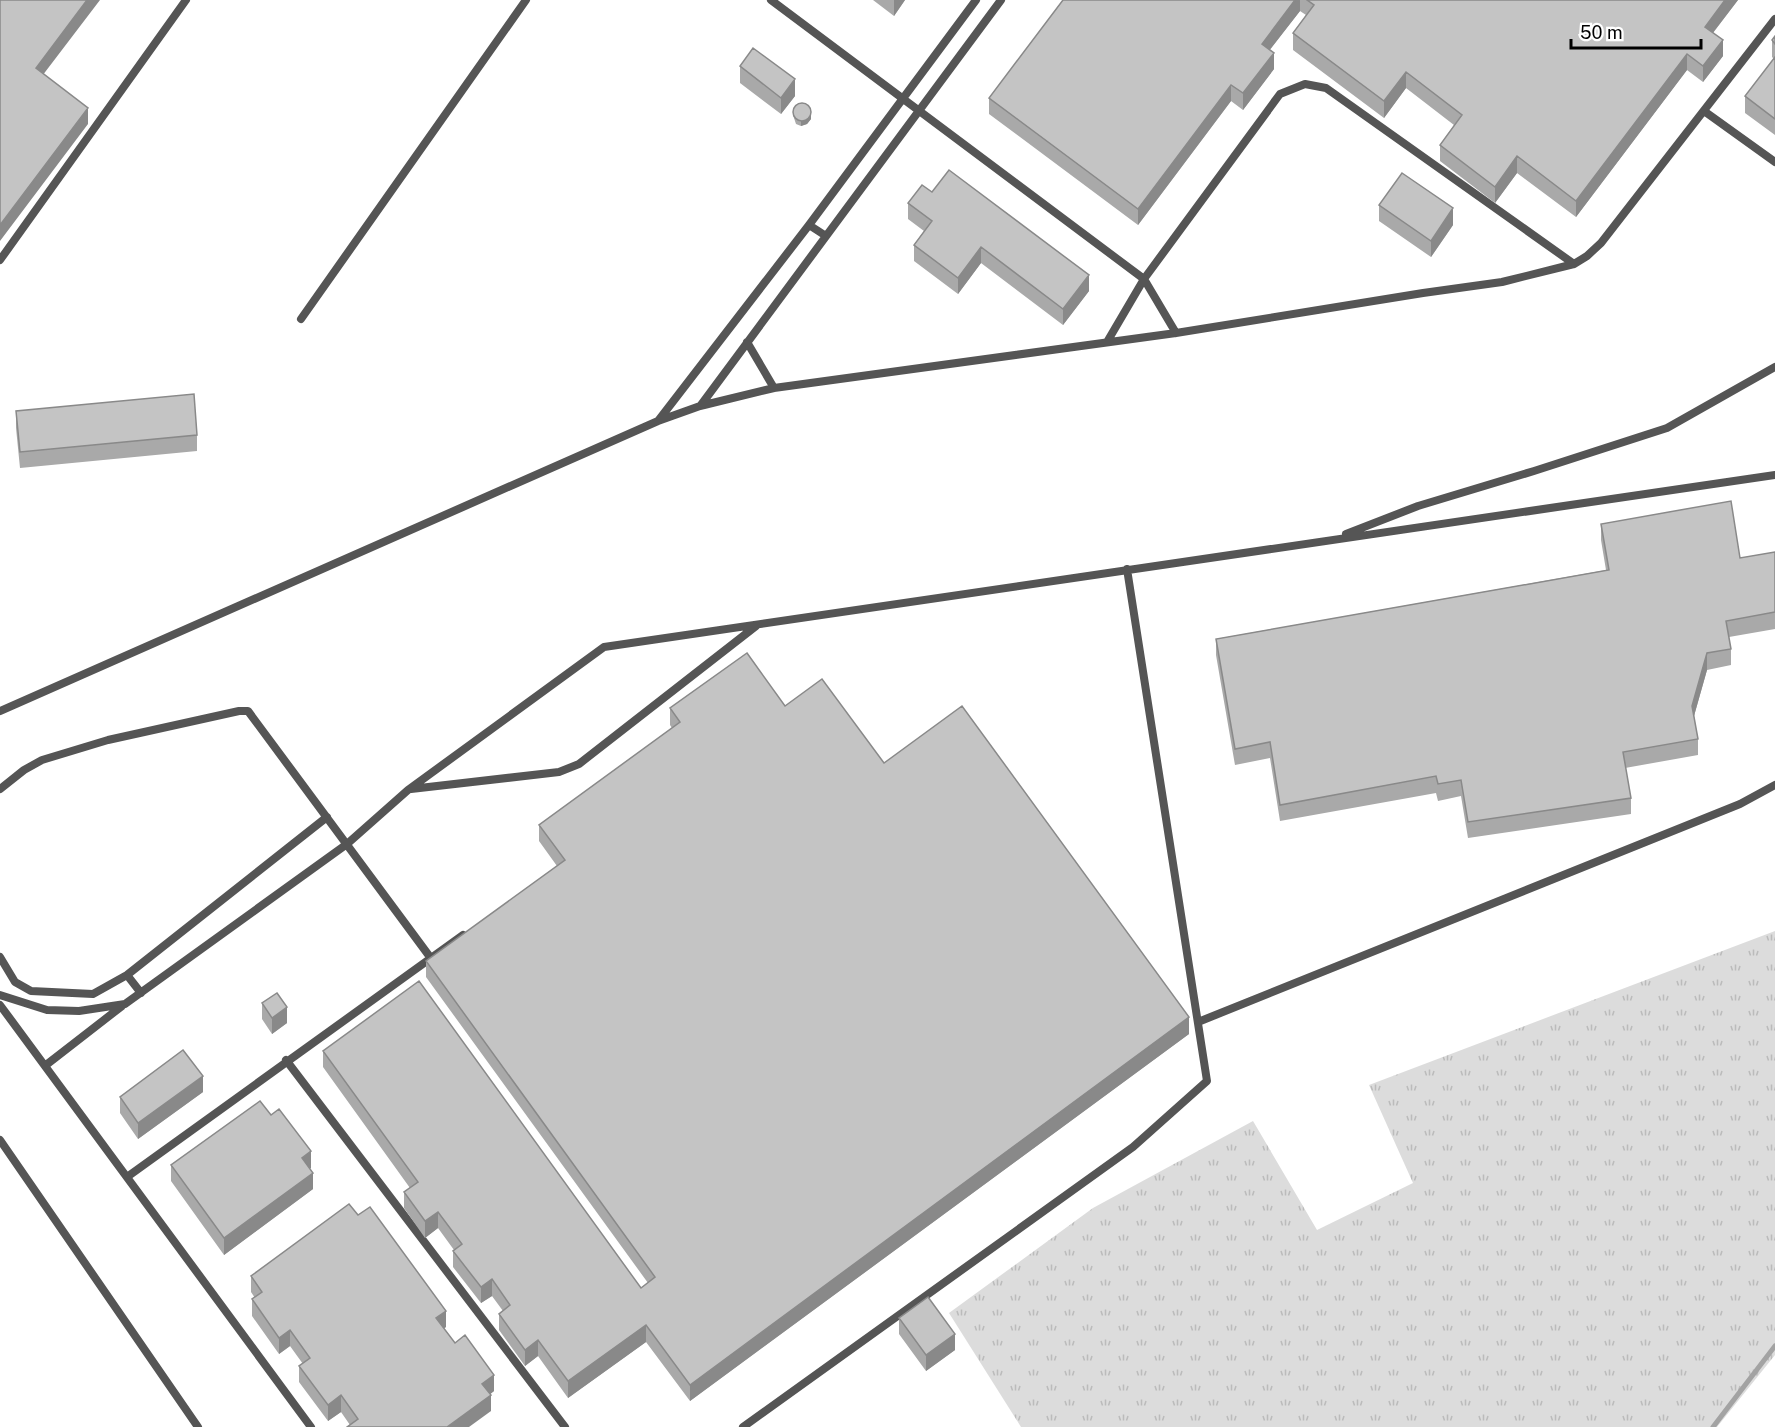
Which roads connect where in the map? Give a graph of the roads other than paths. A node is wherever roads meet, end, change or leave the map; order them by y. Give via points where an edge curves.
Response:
1 (186, 0) edge
2 (526, 0) edge
3 (771, 0) edge
4 (976, 0) edge
5 (1001, 0) edge
6 (1775, 19) edge
7 (903, 99) junction
8 (919, 110) junction
9 (1704, 111) junction
10 (1775, 162) edge
11 (809, 225) junction
12 (826, 236) junction
13 (0, 260) edge
14 (1574, 264) junction
15 (1144, 279) junction
16 (301, 319) dead end
17 (1176, 333) junction
18 (747, 342) junction
19 (1107, 342) junction
20 (1775, 367) edge
21 (774, 388) junction
22 (700, 406) junction
23 (658, 421) junction
24 (1775, 474) edge
25 (1332, 539) junction
26 (1127, 569) junction
27 (756, 625) junction
28 (0, 711) edge
29 (1775, 785) edge
30 (0, 789) edge
31 (408, 790) junction
32 (327, 817) junction
33 (347, 844) junction
34 (470, 929) edge
35 (0, 957) edge
36 (430, 957) junction
37 (127, 975) junction
38 (141, 993) junction
39 (0, 995) edge
40 (125, 1004) junction
41 (0, 1005) edge
42 (1198, 1022) junction
43 (286, 1060) junction
44 (46, 1065) junction
45 (0, 1140) edge
46 (127, 1176) junction
47 (198, 1427) edge
48 (310, 1427) edge
49 (565, 1427) edge
50 (743, 1427) edge

1 - 13 lane
2 - 16 lane
3 - 7 lane
4 - 7 lane
5 - 8 lane
6 - 9 lane
7 - 8 lane
7 - 11 lane
8 - 12 lane
8 - 15 lane
9 - 10 lane
9 - 14 lane via 1601,243
11 - 12 lane
11 - 23 lane
12 - 18 lane
14 - 15 lane via 1326,88 1305,84 1280,93
14 - 17 lane via 1502,282
15 - 17 lane
15 - 19 lane
17 - 19 lane
18 - 21 lane
18 - 22 lane
19 - 21 lane
20 - 25 lane via 1667,428 1418,506
21 - 22 lane
22 - 23 lane
23 - 28 lane
24 - 25 lane
25 - 26 lane
26 - 27 lane
26 - 42 lane
27 - 31 lane via 604,647
27 - 31 lane via 579,764 559,772
29 - 42 lane via 1740,804
30 - 32 lane via 42,760 108,740 245,710
31 - 33 lane
32 - 33 lane
32 - 37 lane
33 - 36 lane
33 - 38 lane
34 - 36 lane
35 - 37 lane via 15,982 31,991 93,994
36 - 43 lane
37 - 38 lane
38 - 40 lane
39 - 40 lane via 47,1010 79,1011
40 - 44 lane
41 - 44 lane
42 - 50 lane via 1207,1081 1133,1147
43 - 46 lane
43 - 49 lane
44 - 46 lane
45 - 47 lane
46 - 48 lane

